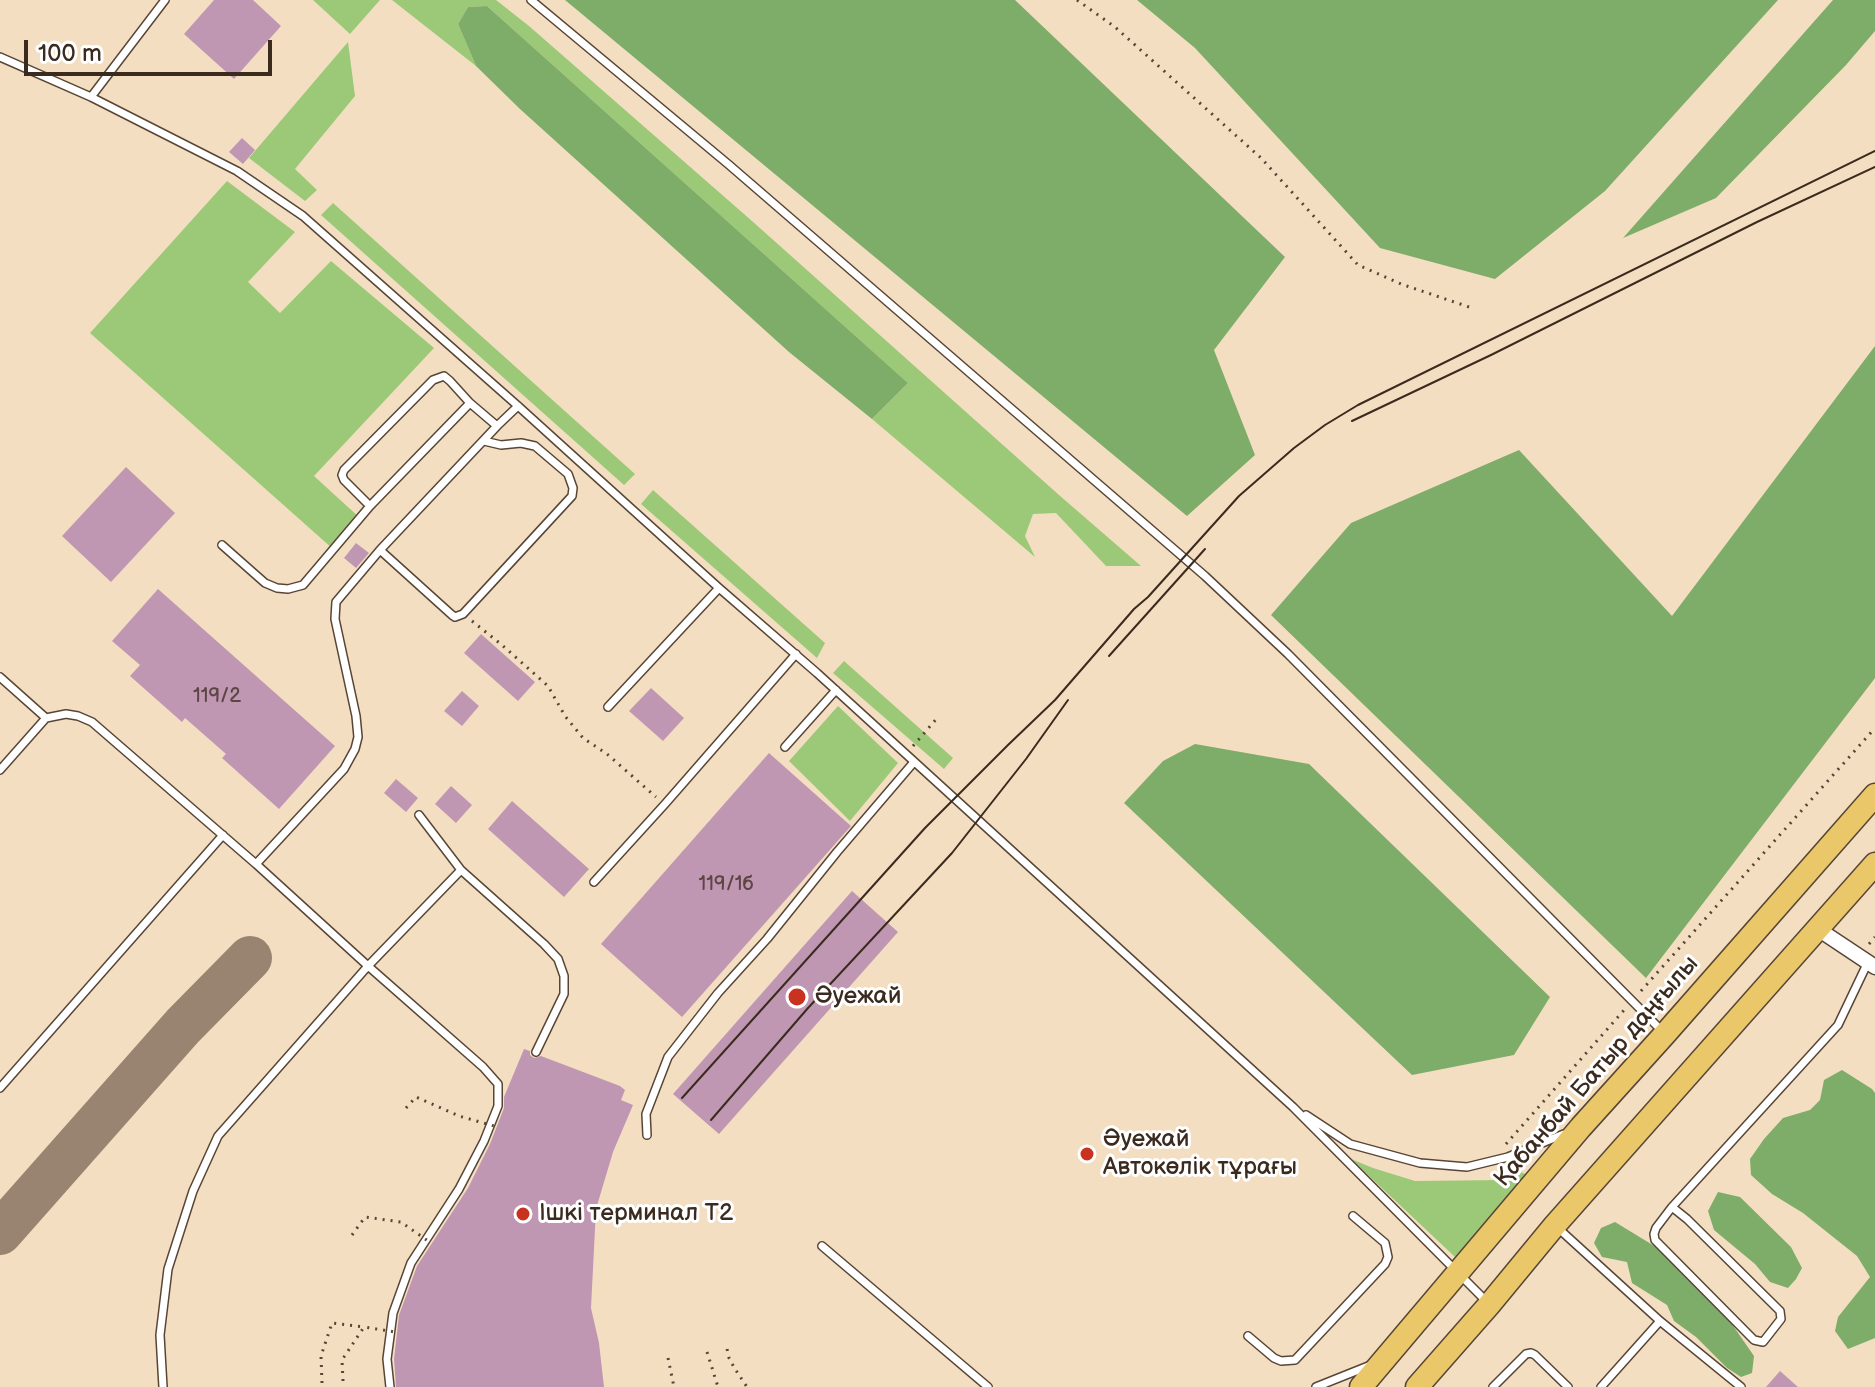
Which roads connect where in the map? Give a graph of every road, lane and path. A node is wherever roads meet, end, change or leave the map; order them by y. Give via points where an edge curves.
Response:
1 (165, 0) edge
2 (531, 0) edge
3 (1077, 0) edge
4 (0, 57) edge
5 (91, 97) junction
6 (1472, 308) dead end
7 (470, 403) junction
8 (518, 406) junction
9 (497, 426) junction
10 (484, 441) junction
11 (370, 506) junction
12 (222, 545) dead end
13 (380, 550) junction
14 (719, 588) junction
15 (463, 614) junction
16 (796, 654) junction
17 (0, 677) edge
18 (836, 690) junction
19 (608, 707) dead end
20 (939, 716) dead end
21 (46, 718) junction
22 (1875, 728) edge
23 (785, 747) dead end
24 (906, 755) junction
25 (914, 762) junction
26 (0, 770) edge
27 (1875, 795) edge
28 (665, 804) junction
29 (419, 815) dead end
30 (223, 835) junction
31 (256, 864) junction
32 (1875, 864) edge
33 (461, 870) junction
34 (594, 882) dead end
35 (1818, 929) junction
36 (1871, 964) edge
37 (368, 966) junction
38 (1632, 1001) junction
39 (1665, 1034) junction
40 (536, 1052) dead end
41 (0, 1088) edge
42 (1293, 1107) junction
43 (406, 1108) dead end
44 (494, 1126) dead end
45 (1581, 1127) junction
46 (647, 1135) dead end
47 (1490, 1161) junction
48 (1672, 1207) junction
49 (1353, 1216) dead end
50 (1555, 1225) junction
51 (352, 1235) dead end
52 (428, 1241) dead end
53 (822, 1246) dead end
54 (1456, 1272) junction
55 (1489, 1305) junction
56 (1660, 1321) junction
57 (364, 1327) junction
58 (395, 1332) dead end
59 (1248, 1336) dead end
60 (727, 1349) dead end
61 (707, 1352) dead end
62 (668, 1358) dead end
63 (1384, 1359) junction
64 (343, 1381) dead end
65 (322, 1383) dead end
66 (1366, 1384) edge
67 (163, 1387) edge
68 (390, 1387) edge
69 (674, 1387) edge
70 (718, 1387) edge
71 (747, 1387) edge
72 (988, 1387) edge
73 (1316, 1387) edge
74 (1417, 1387) edge
75 (1493, 1387) edge
76 (1568, 1387) edge
77 (1601, 1387) edge
78 (1741, 1387) edge

1 - 5 lane
2 - 38 lane via 1205,576
3 - 6 path via 1115,27 1261,158 1358,265
4 - 5 lane
5 - 8 lane via 237,171 303,216
7 - 9 lane
7 - 11 lane
7 - 11 lane via 444,376 433,380 344,470 344,480
8 - 9 lane
8 - 14 lane
9 - 10 lane
10 - 13 lane
10 - 15 lane via 535,446 568,474 573,488 572,496
11 - 12 lane via 303,585 288,589 265,583
13 - 15 lane via 452,615
13 - 31 lane via 336,602 356,716 355,749 344,769
14 - 16 lane
14 - 19 lane
15 - 28 path via 548,686 583,738
16 - 18 lane
16 - 28 lane
17 - 21 lane
18 - 23 lane
18 - 24 lane
20 - 24 path
21 - 26 lane
21 - 30 lane via 66,714 92,722
22 - 38 path
24 - 25 lane
25 - 42 lane
25 - 46 lane via 668,1057 646,1114
27 - 39 main road, Қабанбай Батыр даңғылы
28 - 34 lane
29 - 33 lane
30 - 31 lane
30 - 41 lane
31 - 37 lane
32 - 35 main road
33 - 37 lane
33 - 40 lane via 558,959 564,994
35 - 36 street
35 - 50 main road
36 - 48 lane via 1838,1025
37 - 67 lane via 218,1136 168,1269 160,1335
37 - 68 lane via 498,1084 498,1106 484,1141 411,1263 393,1313 387,1359
38 - 39 lane
38 - 47 path
39 - 45 main road, Қабанбай Батыр даңғылы
42 - 47 lane via 1350,1144 1387,1155 1467,1167
42 - 54 lane
43 - 44 path, bridge via 416,1097
45 - 47 lane
45 - 54 main road, Қабанбай Батыр даңғылы
48 - 48 lane via 1656,1228 1655,1240 1754,1340 1763,1342 1781,1319 1780,1311
49 - 59 lane via 1385,1243 1385,1264 1295,1360 1274,1358
50 - 55 main road
50 - 56 lane
51 - 52 path, bridge via 365,1217 401,1222
53 - 72 lane
54 - 55 lane
54 - 63 main road, Қабанбай Батыр даңғылы
55 - 74 main road
56 - 77 lane
56 - 78 lane
57 - 58 path, bridge
57 - 64 path, bridge via 342,1360
57 - 65 path via 332,1323 321,1356
60 - 71 path
61 - 70 path
62 - 69 path
63 - 66 main road, Қабанбай Батыр даңғылы
63 - 73 lane
75 - 76 lane via 1531,1353

